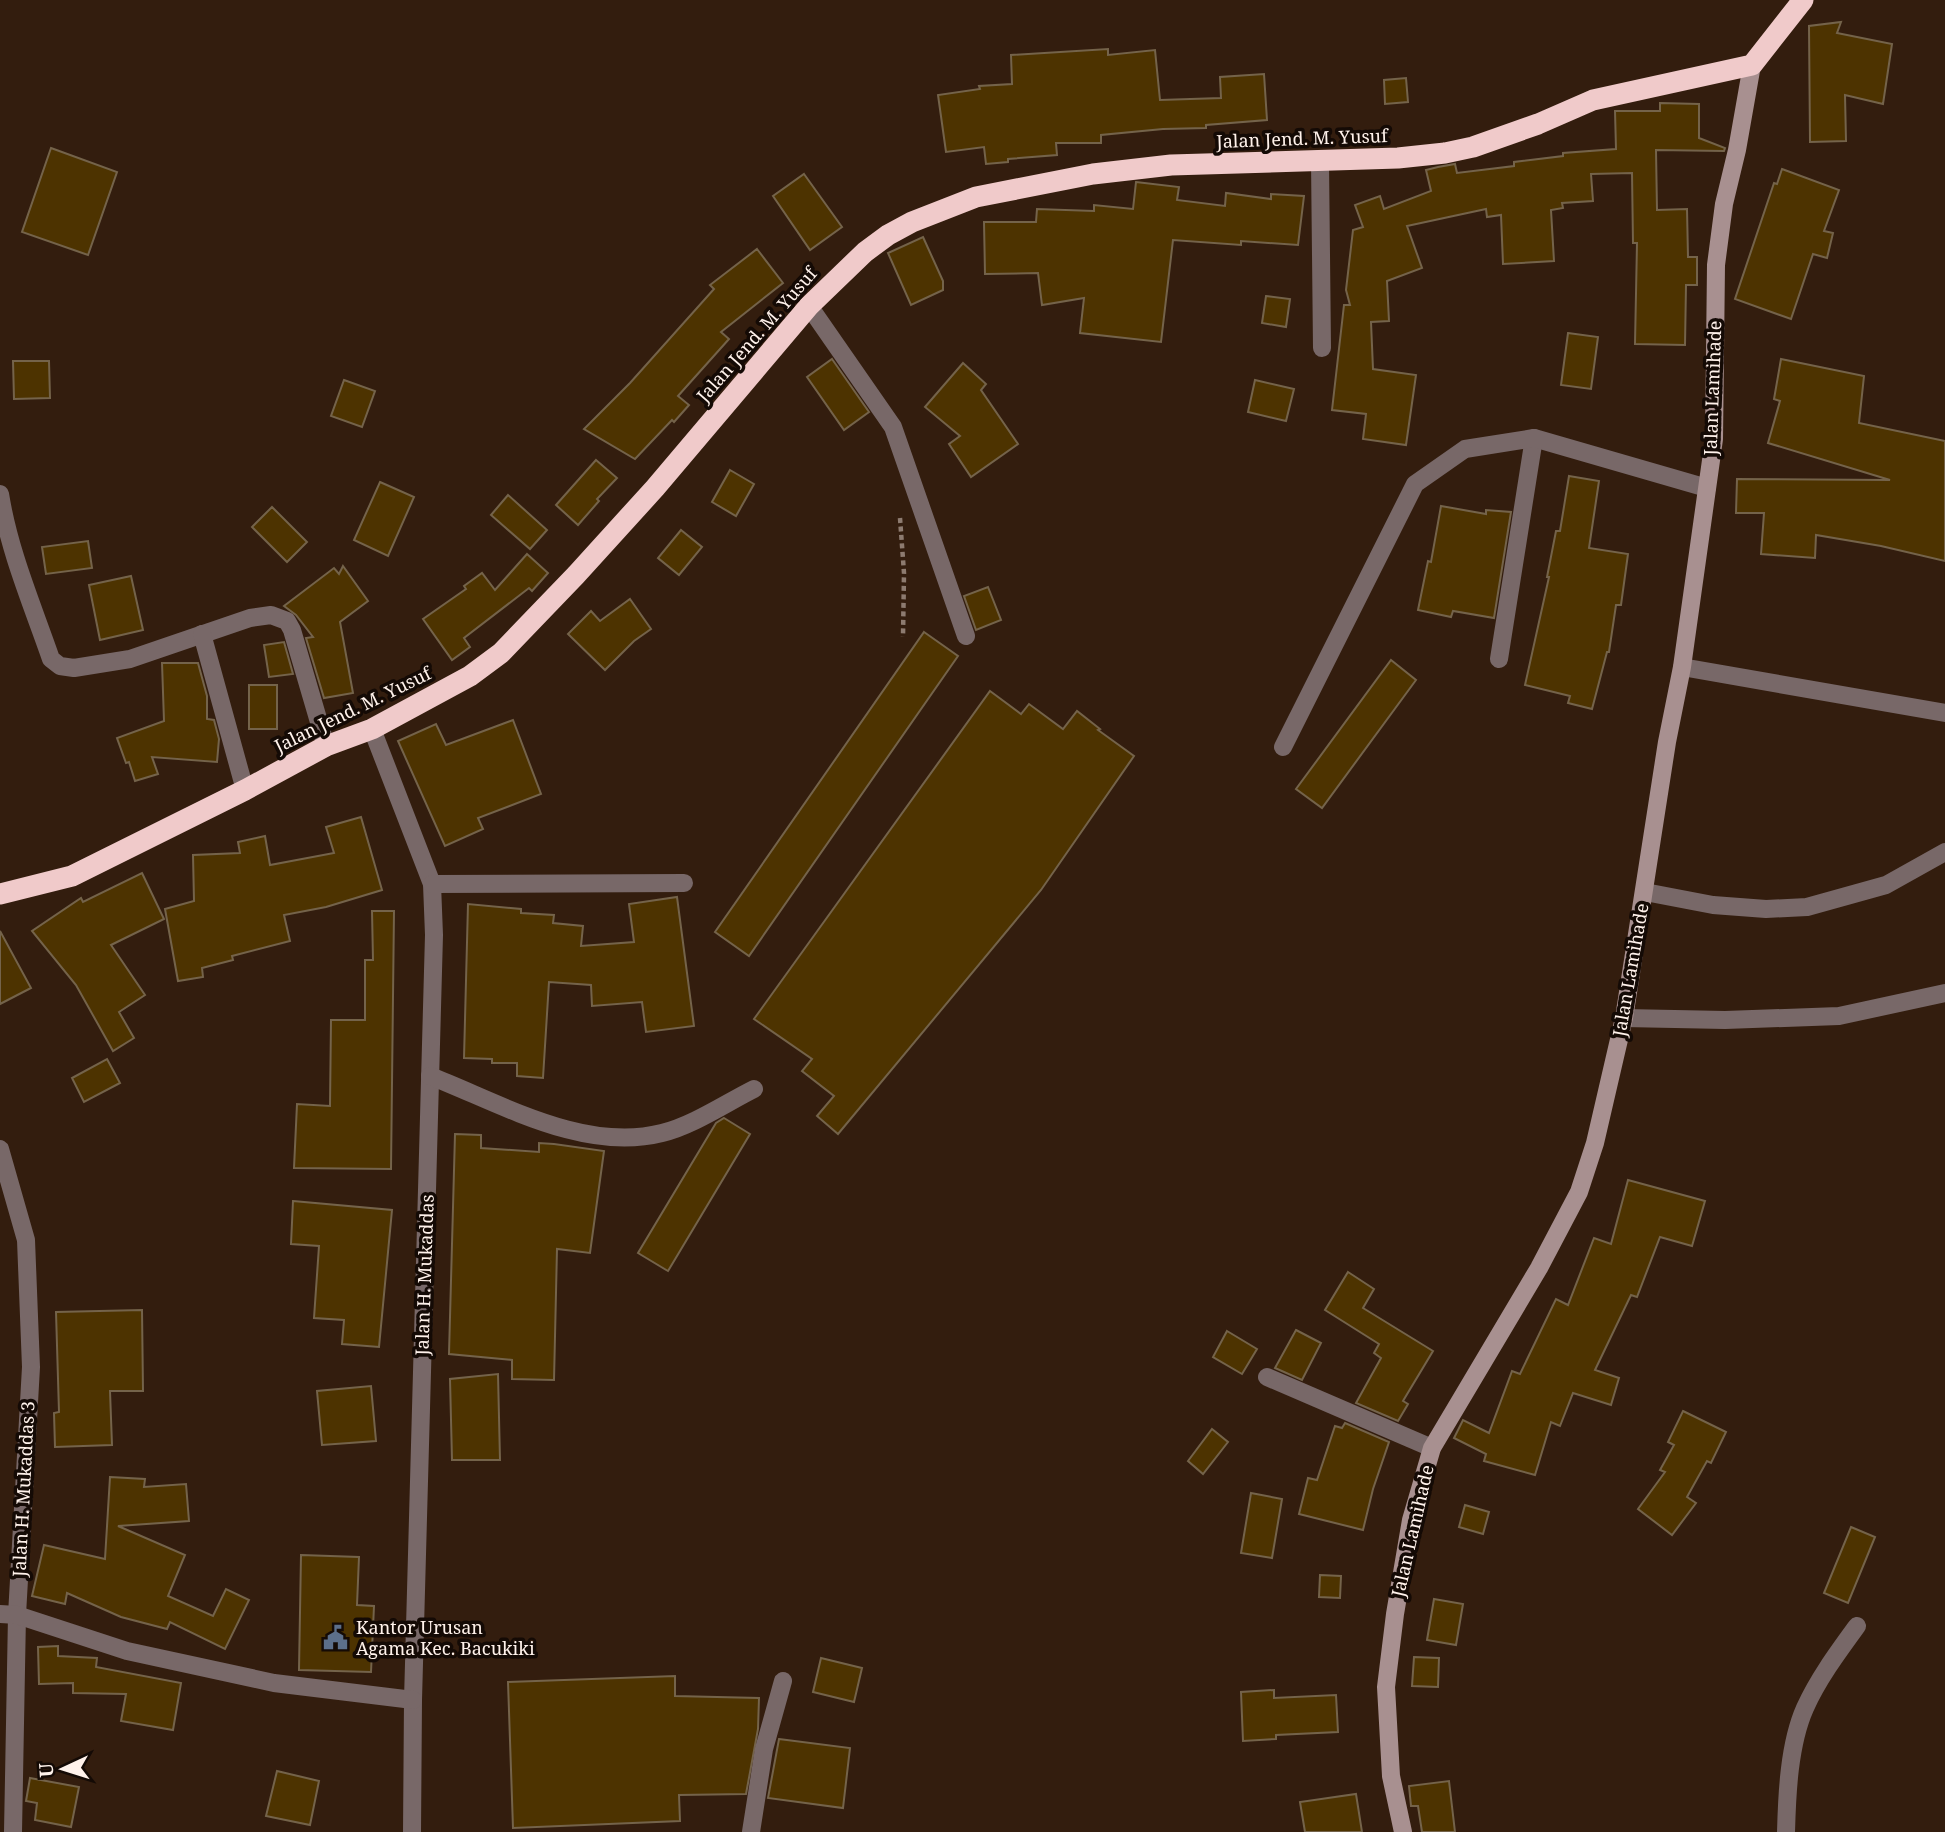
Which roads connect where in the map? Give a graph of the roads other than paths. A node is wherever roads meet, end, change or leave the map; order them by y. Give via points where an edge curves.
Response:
1 (1803, 0) edge
2 (1752, 65) junction
3 (1320, 161) junction
4 (809, 306) junction
5 (1322, 348) dead end
6 (1534, 438) junction
7 (1707, 488) junction
8 (0, 494) edge
9 (202, 634) junction
10 (966, 636) dead end
11 (1499, 659) dead end
12 (1682, 667) junction
13 (1945, 713) edge
14 (372, 729) junction
15 (326, 746) junction
16 (1283, 747) dead end
17 (245, 790) junction
18 (1945, 852) edge
19 (684, 883) dead end
20 (432, 884) junction
21 (1645, 892) junction
22 (0, 894) edge
23 (1945, 993) edge
24 (1624, 1018) junction
25 (430, 1076) junction
26 (754, 1089) dead end
27 (0, 1149) edge
28 (1266, 1377) dead end
29 (1432, 1448) junction
30 (8, 1615) edge
31 (1857, 1626) dead end
32 (783, 1681) dead end
33 (413, 1700) junction
34 (13, 1832) edge
35 (412, 1832) edge
36 (751, 1832) edge
37 (1403, 1832) edge
38 (1786, 1832) edge

1 - 2 highway
2 - 3 highway, Jalan Jend. M. Yusuf via 1593,100 1473,147 1398,158
2 - 7 street, Jalan Lamihade via 1716,265 1714,439
3 - 4 highway, Jalan Jend. M. Yusuf via 1171,165 976,197 888,235
3 - 5 street
4 - 10 street via 893,427
4 - 14 highway, Jalan Jend. M. Yusuf via 655,488 500,653 458,684
6 - 7 street
6 - 11 street
6 - 16 street via 1465,449 1415,484
7 - 12 street, Jalan Lamihade
8 - 9 street via 5,527 23,579 51,659 60,666 130,659
9 - 15 street via 250,618 271,615 287,621
9 - 17 street
12 - 13 street
12 - 21 street, Jalan Lamihade
14 - 15 highway, Jalan Jend. M. Yusuf
14 - 20 street, Jalan H. Mukaddas
15 - 17 highway, Jalan Jend. M. Yusuf
17 - 22 highway, Jalan Jend. M. Yusuf via 72,876
18 - 21 street via 1886,885 1807,907 1713,905
19 - 20 street
20 - 25 street, Jalan H. Mukaddas
21 - 24 street, Jalan Lamihade
23 - 24 street via 1839,1016
24 - 29 street, Jalan Lamihade via 1579,1192
25 - 26 street via 524,1116 626,1137 663,1133
25 - 33 street, Jalan H. Mukaddas
27 - 30 street, Jalan H. Mukaddas 3 via 26,1240 31,1367 27,1455
28 - 29 street
29 - 37 street, Jalan Lamihade via 1411,1520 1386,1687 1391,1776
30 - 33 street via 127,1651 274,1684
30 - 34 street, Jalan H. Mukaddas 3
31 - 38 street via 1804,1710 1793,1750
32 - 36 street via 764,1749
33 - 35 street, Jalan H. Mukaddas

